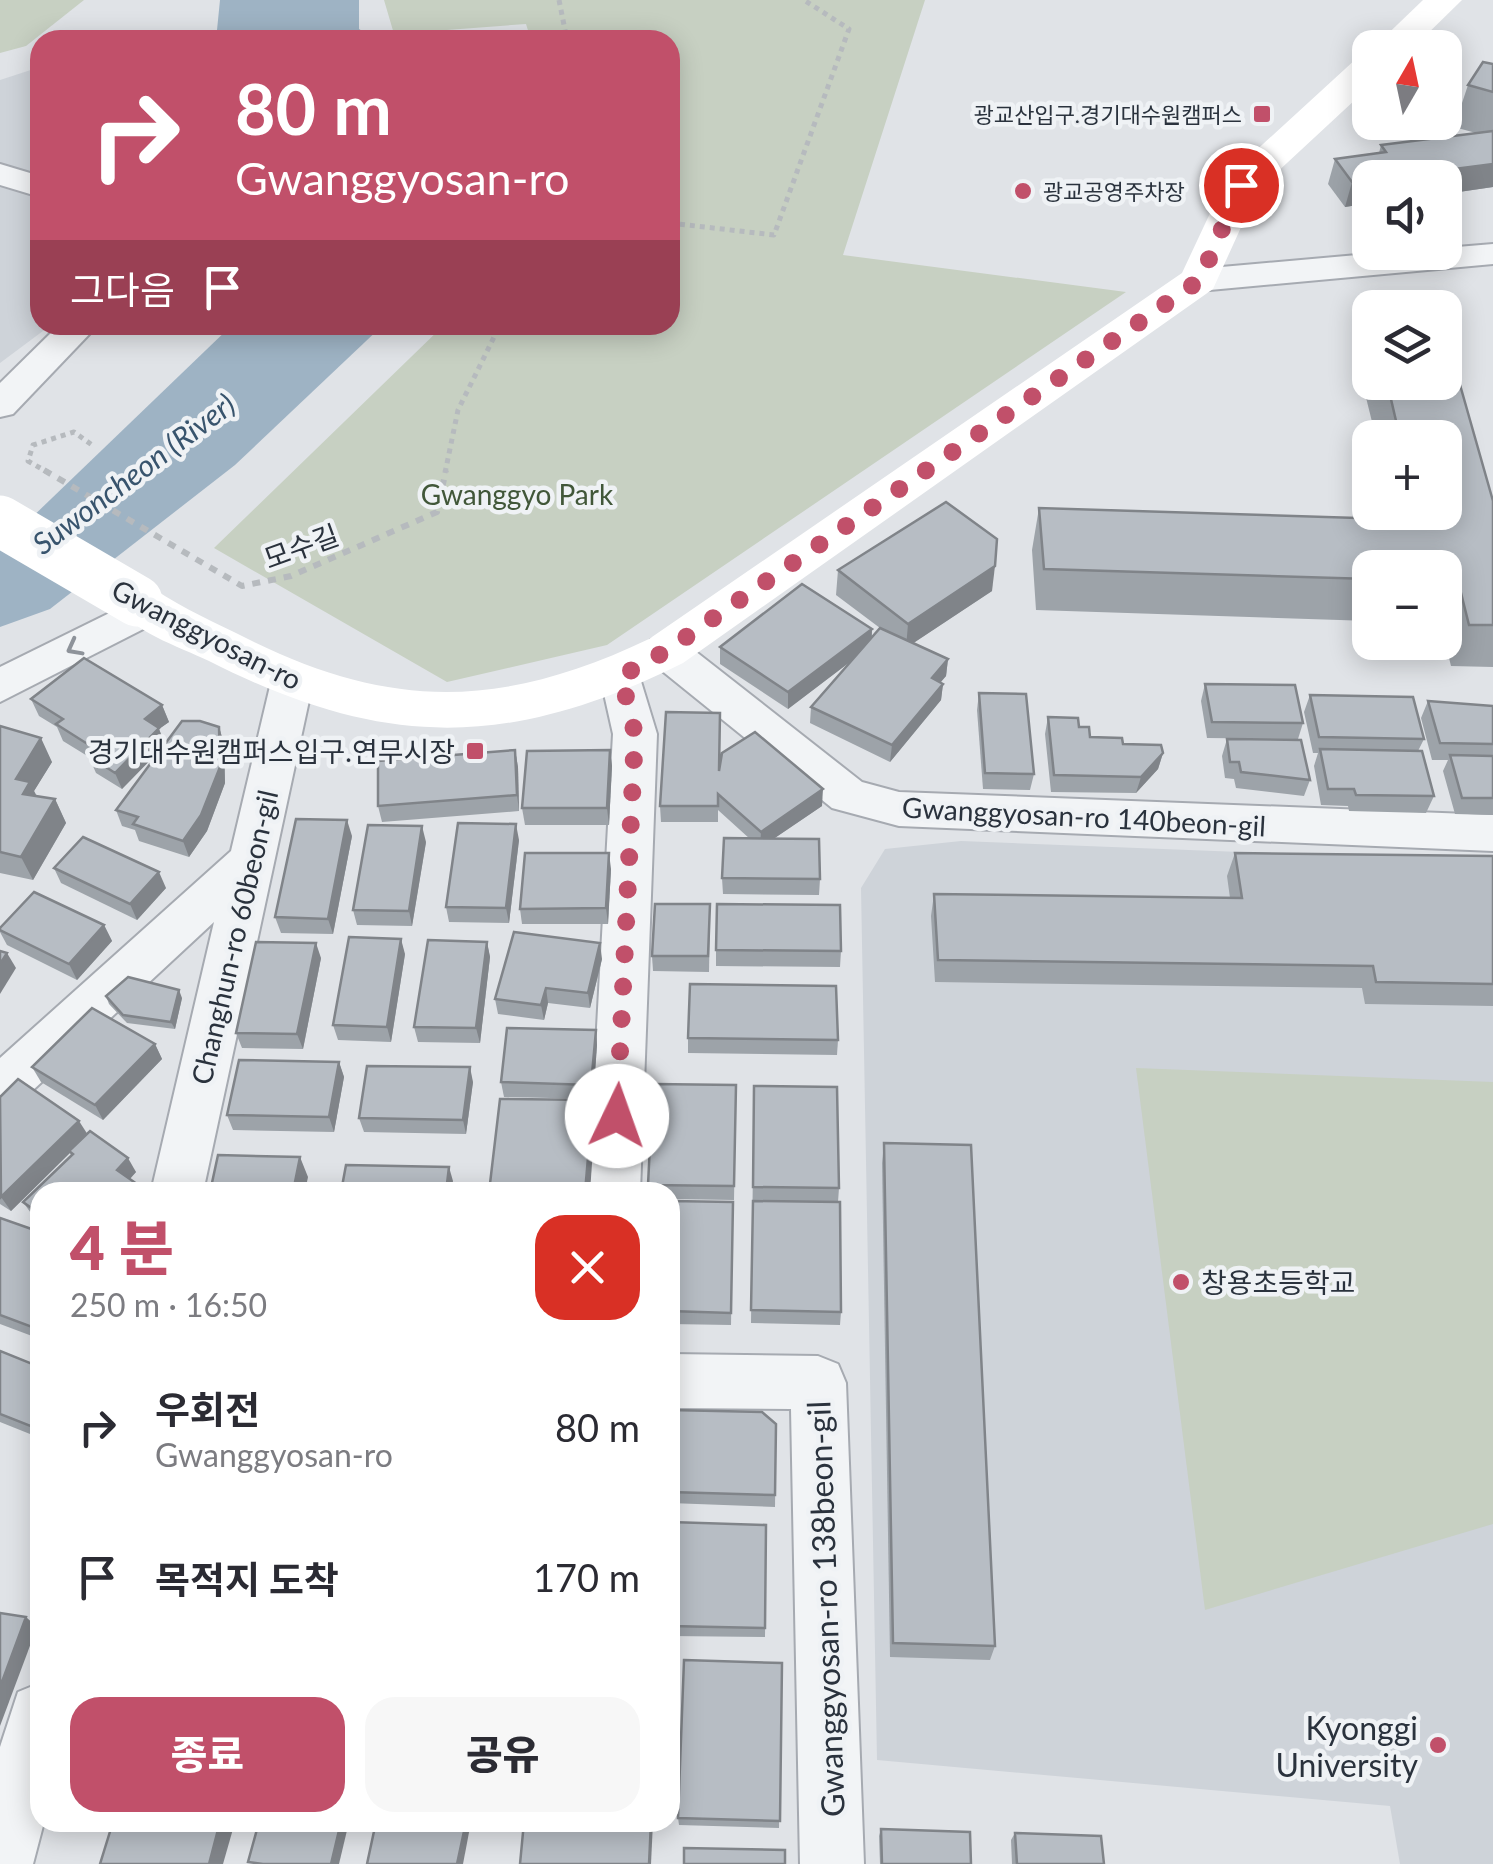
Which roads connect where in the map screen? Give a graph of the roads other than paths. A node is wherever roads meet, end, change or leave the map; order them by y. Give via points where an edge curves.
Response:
1 (1444, 0) edge
2 (1411, 30) edge
3 (1352, 83) edge
4 (0, 174) edge
5 (30, 184) edge
6 (1490, 260) edge
7 (1200, 280) junction
8 (70, 335) edge
9 (0, 405) edge
10 (0, 522) edge
11 (143, 605) junction
12 (666, 651) junction
13 (621, 676) junction
14 (292, 682) junction
15 (0, 686) edge
16 (1493, 833) edge
17 (250, 861) junction
18 (0, 1089) edge
19 (179, 1182) edge
20 (614, 1182) edge
21 (680, 1381) edge
22 (30, 1752) edge
23 (1, 1864) edge
24 (832, 1864) edge

1 - 2 street
3 - 7 street via 1241,185
4 - 5 street
6 - 7 street, Gwanggyosan-ro
7 - 12 street, Gwanggyosan-ro
8 - 9 street
10 - 11 street, Gwanggyosan-ro, bridge
11 - 14 street, Gwanggyosan-ro
11 -> 15 street
12 - 13 street, Gwanggyosan-ro
12 - 16 street, Gwanggyosan-ro 140beon-gil via 848,796 899,810
13 - 14 street, Gwanggyosan-ro via 550,700 485,712 350,700
13 - 20 street via 635,734
14 - 17 street, Changhun-ro 60beon-gil
17 - 18 street
17 - 19 street, Changhun-ro 60beon-gil
21 - 24 street, Gwanggyosan-ro 138beon-gil via 818,1383
22 - 23 street

